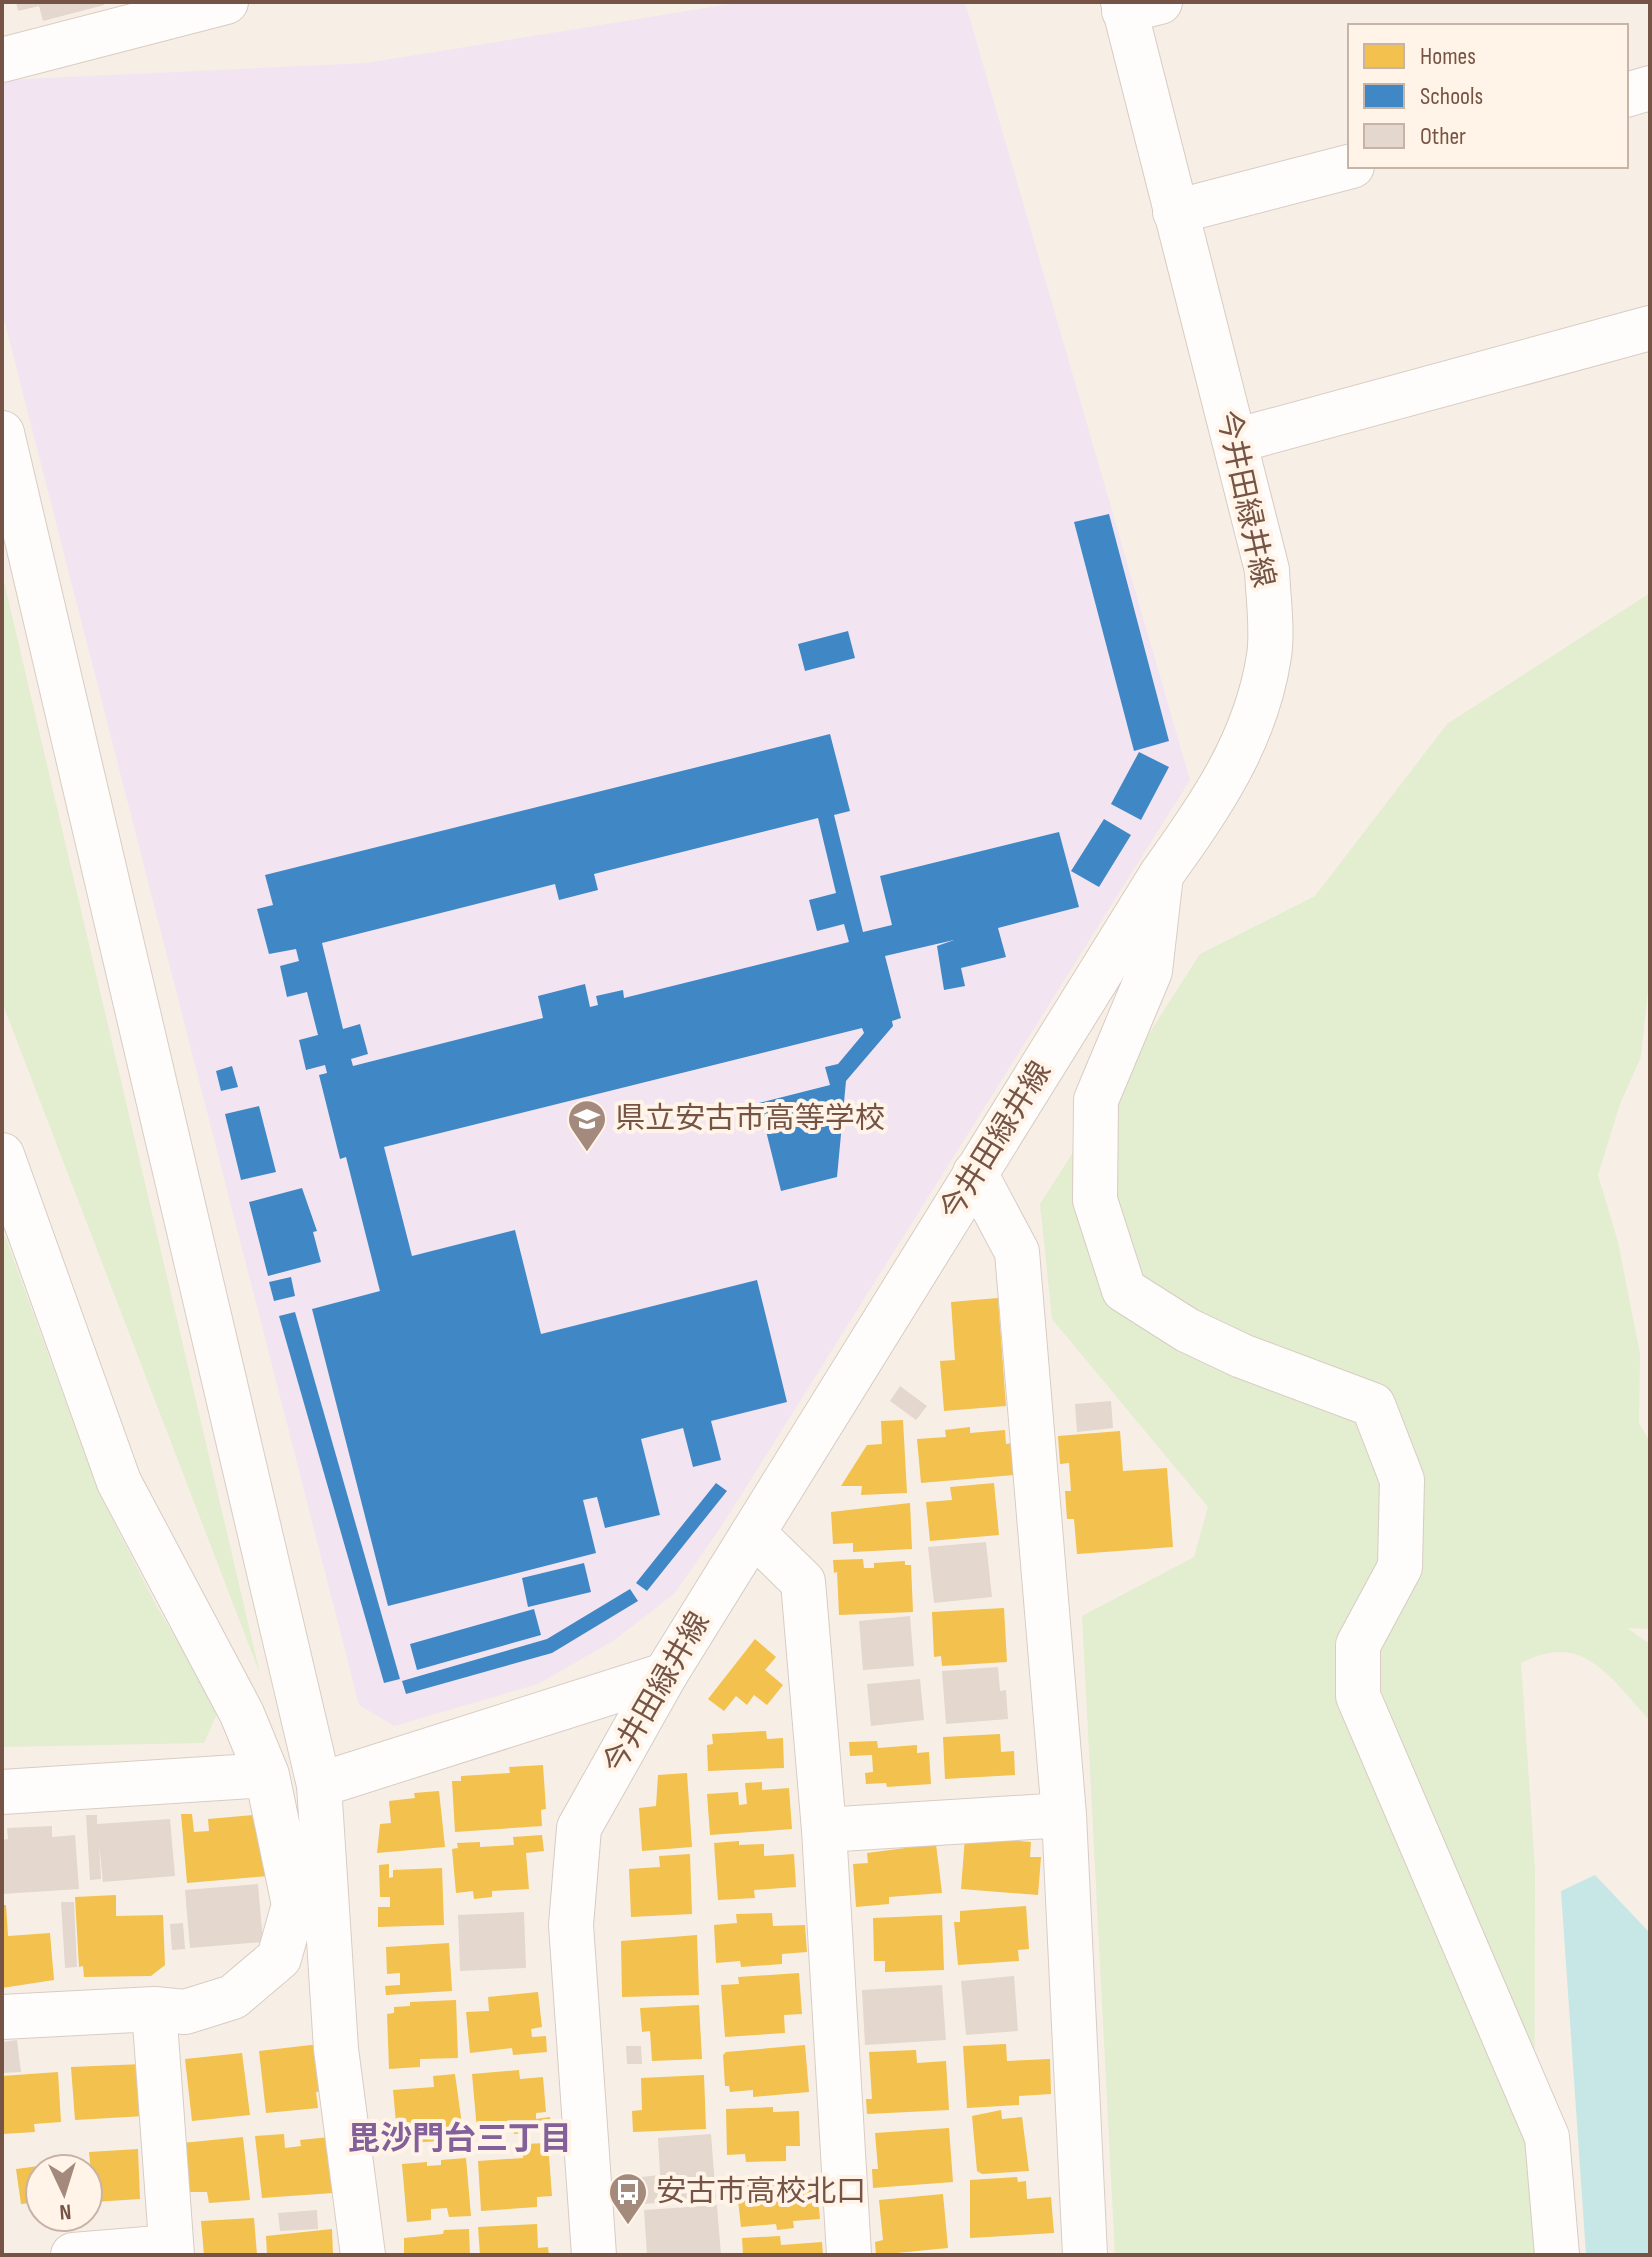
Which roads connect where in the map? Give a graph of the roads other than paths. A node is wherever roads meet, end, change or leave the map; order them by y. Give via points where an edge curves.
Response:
1 (226, 2) edge
2 (1136, 5) edge
3 (2, 60) edge
4 (1650, 88) edge
5 (1628, 94) edge
6 (1348, 167) edge
7 (1175, 212) junction
8 (1650, 328) edge
9 (2, 433) edge
10 (1235, 441) junction
11 (1161, 875) junction
12 (2, 1155) edge
13 (975, 1173) junction
14 (753, 1533) junction
15 (665, 1675) junction
16 (267, 1775) junction
17 (319, 1785) junction
18 (2, 1792) edge
19 (1064, 1815) junction
20 (824, 1830) junction
21 (154, 2009) junction
22 (2, 2017) edge
23 (171, 2251) edge
24 (73, 2255) edge
25 (363, 2255) edge
26 (594, 2255) edge
27 (849, 2255) edge
28 (1085, 2255) edge
29 (1557, 2255) edge

1 - 3 street
2 - 7 street, 今井田緑井線
4 - 5 street
6 - 7 street
7 - 10 street, 今井田緑井線
8 - 10 street
9 - 17 street
10 - 11 street, 今井田緑井線 via 1267,570 1269,654 1249,734 1212,804
11 - 13 street, 今井田緑井線
11 - 29 street via 1150,971 1096,1100 1095,1200 1124,1290 1187,1330 1242,1356 1373,1405 1402,1480 1400,1567 1358,1645 1358,1696 1547,2137
12 - 16 street via 119,1482 242,1714
13 - 14 street, 今井田緑井線
13 - 19 street via 1017,1252
14 - 15 street, 今井田緑井線
14 - 20 street via 803,1582
15 - 17 street
15 - 26 street, 今井田緑井線 via 579,1828 571,1925
16 - 18 street
16 - 21 street via 294,1905 279,1958 233,1997 185,2012
17 - 25 street via 336,2049
19 - 20 street
19 - 28 street
20 - 27 street
21 - 22 street
21 - 23 street
23 - 24 street

